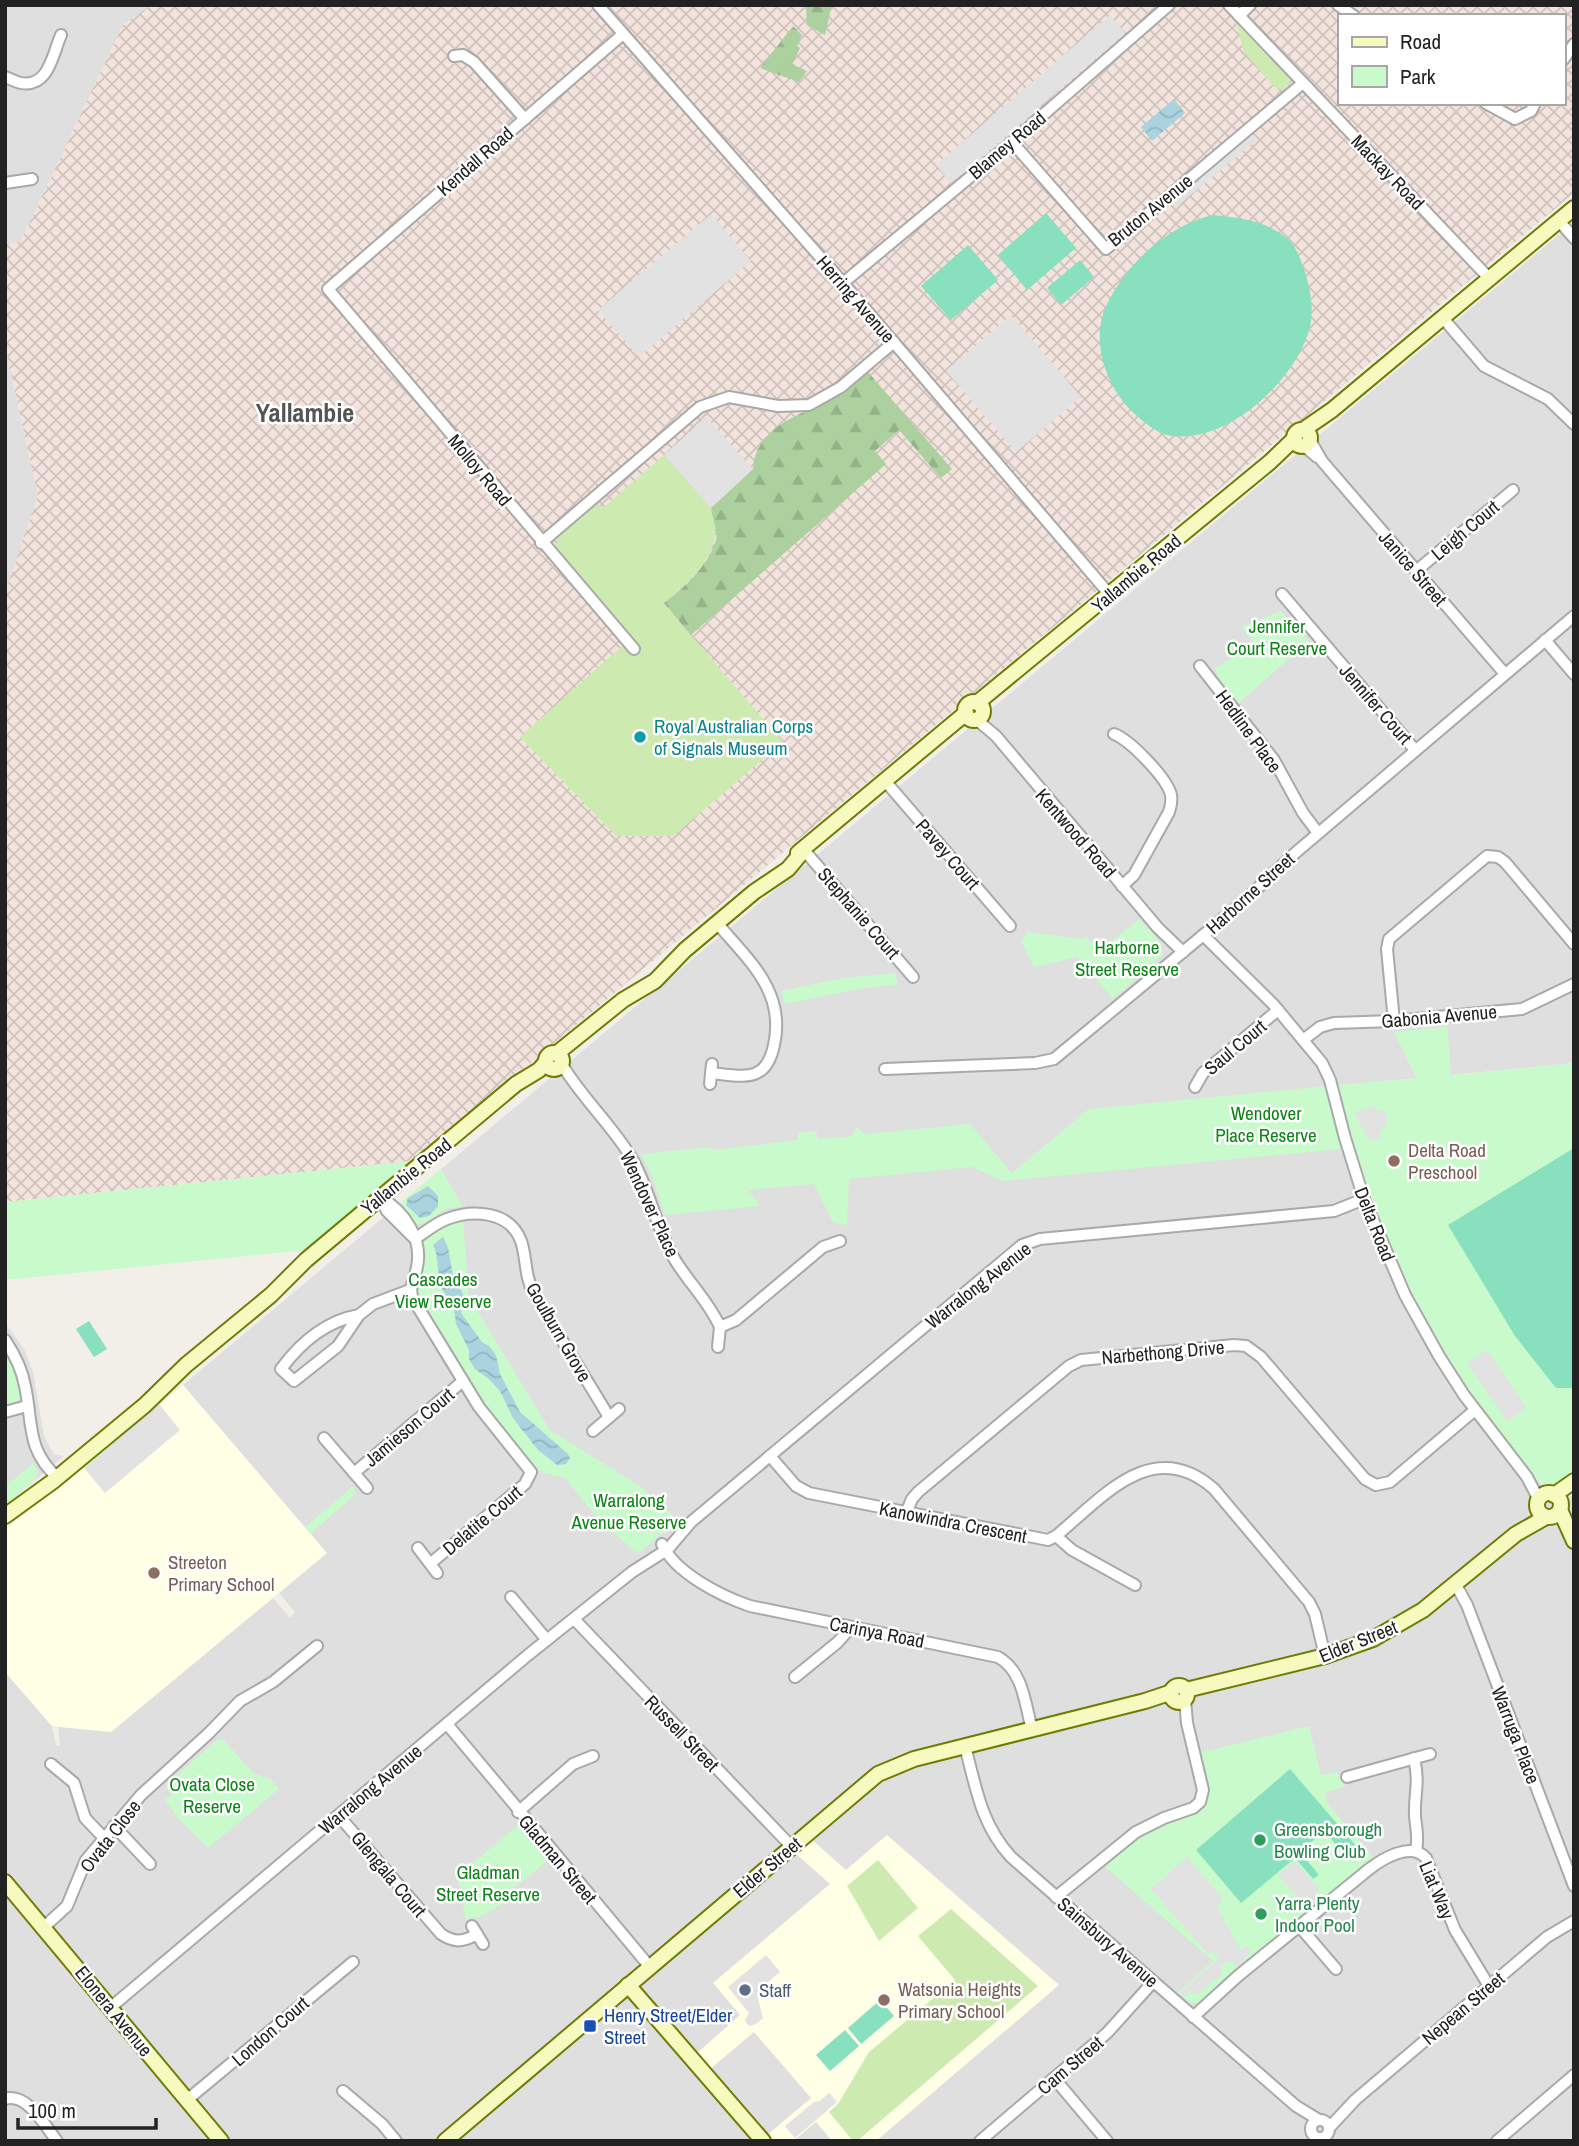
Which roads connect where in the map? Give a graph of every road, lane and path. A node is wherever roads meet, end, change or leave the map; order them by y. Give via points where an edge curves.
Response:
1 (1169, 5) edge
2 (1229, 5) edge
3 (1250, 5) edge
4 (599, 6) edge
5 (1239, 16) junction
6 (623, 34) junction
7 (61, 36) dead end
8 (454, 55) dead end
9 (5, 78) edge
10 (1303, 83) junction
11 (1489, 105) edge
12 (1534, 105) edge
13 (525, 119) junction
14 (1012, 142) junction
15 (32, 179) dead end
16 (5, 183) edge
17 (1574, 208) edge
18 (1559, 220) junction
19 (1574, 238) edge
20 (1489, 278) junction
21 (843, 283) junction
22 (328, 289) joint
23 (1443, 317) junction
24 (894, 342) junction
25 (1574, 424) edge
26 (1303, 439) junction
27 (1513, 490) dead end
28 (541, 543) junction
29 (1416, 571) junction
30 (1282, 594) dead end
31 (1110, 595) junction
32 (1574, 617) edge
33 (1545, 640) junction
34 (634, 649) dead end
35 (1200, 666) dead end
36 (1505, 674) junction
37 (1574, 674) edge
38 (976, 713) junction
39 (1114, 734) dead end
40 (1415, 750) junction
41 (886, 782) junction
42 (1318, 833) junction
43 (804, 850) junction
44 (1122, 886) junction
45 (717, 923) junction
46 (1010, 926) dead end
47 (1206, 932) junction
48 (1574, 944) edge
49 (1180, 954) junction
50 (913, 977) dead end
51 (1574, 984) edge
52 (1278, 1010) junction
53 (1394, 1021) junction
54 (1303, 1040) junction
55 (555, 1063) junction
56 (885, 1069) dead end
57 (711, 1074) dead end
58 (1195, 1087) dead end
59 (384, 1201) junction
60 (1366, 1204) junction
61 (415, 1239) junction
62 (840, 1241) dead end
63 (410, 1290) junction
64 (359, 1315) junction
65 (720, 1327) junction
66 (5, 1340) edge
67 (718, 1347) dead end
68 (463, 1381) junction
69 (27, 1406) junction
70 (619, 1409) dead end
71 (1475, 1410) junction
72 (5, 1412) edge
73 (609, 1417) junction
74 (593, 1431) dead end
75 (324, 1438) dead end
76 (770, 1456) junction
77 (55, 1473) junction
78 (354, 1473) junction
79 (1574, 1481) edge
80 (367, 1488) dead end
81 (1574, 1488) edge
82 (1549, 1505) junction
83 (10, 1512) edge
84 (906, 1513) junction
85 (1056, 1536) junction
86 (1572, 1538) edge
87 (418, 1548) dead end
88 (665, 1548) junction
89 (1135, 1585) dead end
90 (1455, 1585) junction
91 (511, 1597) dead end
92 (574, 1619) junction
93 (851, 1627) junction
94 (547, 1640) junction
95 (317, 1646) dead end
96 (1325, 1656) junction
97 (795, 1677) dead end
98 (1180, 1697) junction
99 (445, 1726) junction
100 (1032, 1730) junction
101 (965, 1746) junction
102 (1430, 1754) dead end
103 (593, 1756) dead end
104 (1414, 1758) junction
105 (51, 1764) dead end
106 (1345, 1778) dead end
107 (518, 1812) junction
108 (339, 1816) junction
109 (114, 1826) junction
110 (104, 1838) junction
111 (791, 1846) junction
112 (1416, 1850) junction
113 (150, 1864) dead end
114 (5, 1882) edge
115 (1574, 1886) edge
116 (1056, 1897) junction
117 (1574, 1921) edge
118 (44, 1927) junction
119 (1300, 1927) junction
120 (477, 1935) dead end
121 (353, 1962) dead end
122 (650, 1967) junction
123 (1336, 1969) dead end
124 (1153, 1982) junction
125 (1492, 1984) junction
126 (628, 1985) junction
127 (110, 2008) junction
128 (1194, 2017) junction
129 (1574, 2075) edge
130 (1054, 2078) junction
131 (343, 2091) dead end
132 (5, 2099) edge
133 (187, 2101) junction
134 (1322, 2132) edge
135 (57, 2141) edge
136 (221, 2141) edge
137 (396, 2141) edge
138 (445, 2141) edge
139 (763, 2141) edge
140 (980, 2141) edge
141 (1107, 2141) edge
142 (1303, 2141) edge
143 (1497, 2141) edge

1 - 14 street, Blamey Road
2 - 5 street, Mackay Road
3 - 5 street
4 - 6 street, Herring Avenue
5 - 10 street, Mackay Road
6 - 13 street, Kendall Road
6 - 21 street, Herring Avenue
7 - 9 street via 50,67 40,78 29,83
8 - 13 street via 463,54 474,62
10 - 14 street, Bruton Avenue via 1106,249
10 - 20 street, Mackay Road
11 - 12 street via 1515,120
13 - 22 street, Kendall Road
14 - 21 street, Blamey Road
15 - 16 street
17 - 18 street, Yallambie Road
18 - 19 street
18 - 20 street, Yallambie Road
20 - 23 street, Yallambie Road
21 - 24 street, Herring Avenue
22 - 28 street, Molloy Road
23 - 25 street via 1484,366 1548,398
23 - 26 street, Yallambie Road
24 - 28 street via 841,387 809,405 778,406 729,397 699,407
24 - 31 street, Herring Avenue
26 - 29 street, Janice Street
26 - 31 street, Yallambie Road
27 - 29 street, Leigh Court
28 - 34 street, Molloy Road
29 - 36 street, Janice Street
30 - 40 street, Jennifer Court
31 - 38 street, Yallambie Road via 1002,685
32 - 33 street, Harborne Street
33 - 36 street, Harborne Street
33 - 37 street
35 - 42 street, Hedline Place via 1274,761
36 - 40 street, Harborne Street
38 - 41 street, Yallambie Road via 940,736
38 - 44 street, Kentwood Road
39 - 44 street via 1128,741 1166,784 1172,802 1138,869
40 - 42 street, Harborne Street
41 - 43 street, Yallambie Road
41 - 46 street, Pavey Court
42 - 47 street, Harborne Street
43 - 45 street, Yallambie Road via 782,863
43 - 50 street, Stephanie Court
44 - 49 street, Kentwood Road
45 - 55 street, Yallambie Road via 660,964
45 - 57 street via 766,982 777,1031 769,1063 761,1071 746,1076
47 - 49 street, Harborne Street
47 - 52 street, Delta Road
48 - 53 street via 1505,862 1487,856 1389,939
49 - 56 street, Harborne Street via 1048,1061
51 - 53 street, Gabonia Avenue via 1522,1009
52 - 54 street, Delta Road
52 - 58 street, Saul Court via 1203,1073
53 - 54 street, Gabonia Avenue via 1327,1024
54 - 60 street, Delta Road via 1330,1080
55 - 59 street, Yallambie Road
55 - 65 street, Wendover Place via 632,1158 669,1250
59 - 61 street via 409,1223
59 - 77 street, Yallambie Road via 186,1365 151,1400
60 - 71 street, Delta Road via 1405,1295
60 - 76 street, Warralong Avenue via 1028,1242
61 - 63 street via 418,1263
61 - 73 street, Goulburn Grove via 456,1216 486,1214 509,1223 522,1244 530,1286
62 - 65 street via 816,1252 736,1320
63 - 64 street via 373,1304
63 - 68 street
64 - 64 street via 338,1346 294,1381 281,1369 317,1332
65 - 67 street
66 - 69 street via 22,1373
68 - 78 street, Jamieson Court
68 - 87 street, Delatite Court via 531,1475 434,1568
69 - 72 street
69 - 77 street via 37,1452
70 - 73 street
71 - 82 street, Delta Road
71 - 84 street, Narbethong Drive via 1390,1482 1376,1485 1365,1479 1261,1357 1246,1346 1081,1360 918,1492
73 - 74 street
75 - 78 street, Jamieson Court
76 - 84 street, Kanowindra Crescent via 804,1491
76 - 88 street, Warralong Avenue
77 - 83 street, Yallambie Road
78 - 80 street, Jamieson Court
79 - 82 street, Elder Street
81 - 82 street, Elder Street
82 - 86 street, Delta Road
82 - 90 street, Elder Street
84 - 85 street, Kanowindra Crescent via 1048,1540
85 - 89 street
85 - 96 street via 1133,1474 1165,1467 1194,1474 1214,1489 1309,1602
88 - 92 street, Warralong Avenue via 643,1558
88 - 93 street, Carinya Road via 713,1590 738,1602
90 - 96 street, Elder Street via 1398,1626
90 - 115 street, Warruga Place via 1467,1605
91 - 94 street
92 - 94 street, Warralong Avenue
92 - 111 street, Russell Street
93 - 97 street
93 - 100 street, Carinya Road via 998,1657 1018,1677
94 - 99 street, Warralong Avenue
95 - 109 street, Ovata Close via 234,1706
96 - 98 street, Elder Street via 1213,1684
98 - 100 street, Elder Street via 1145,1701
98 - 116 street via 1203,1790 1200,1802 1126,1838
99 - 107 street, Gladman Street
99 - 108 street, Warralong Avenue
100 - 101 street, Elder Street
101 - 111 street, Elder Street via 878,1774
101 - 116 street, Sainsbury Avenue via 990,1830 1011,1857
102 - 104 street
103 - 107 street via 573,1764
104 - 106 street
104 - 112 street
105 - 110 street via 74,1783 85,1818
107 - 122 street, Gladman Street
108 - 120 street, Glengala Court via 441,1934 461,1941
108 - 127 street, Warralong Avenue
109 - 110 street, Ovata Close
109 - 113 street
110 - 118 street, Ovata Close via 80,1868 67,1906
111 - 122 street, Elder Street
112 - 119 street, Liat Way via 1371,1867
112 - 125 street, Liat Way via 1428,1861 1450,1919
114 - 118 street, Elonera Avenue
116 - 124 street, Sainsbury Avenue
117 - 125 street, Nepean Street via 1547,1937
118 - 127 street, Elonera Avenue
119 - 123 street
119 - 128 street, Liat Way
121 - 133 street, London Court
122 - 126 street, Elder Street
124 - 128 street, Sainsbury Avenue
124 - 130 street, Cam Street via 1117,2023
125 - 134 street, Nepean Street
126 - 138 street, Elder Street
126 - 139 street
127 - 133 street, Elonera Avenue
128 - 134 street, Sainsbury Avenue
129 - 143 street
130 - 140 street, Cam Street
130 - 141 street
131 - 137 street
132 - 135 street via 19,2098
133 - 136 street, Elonera Avenue
134 - 142 street, Nepean Street

